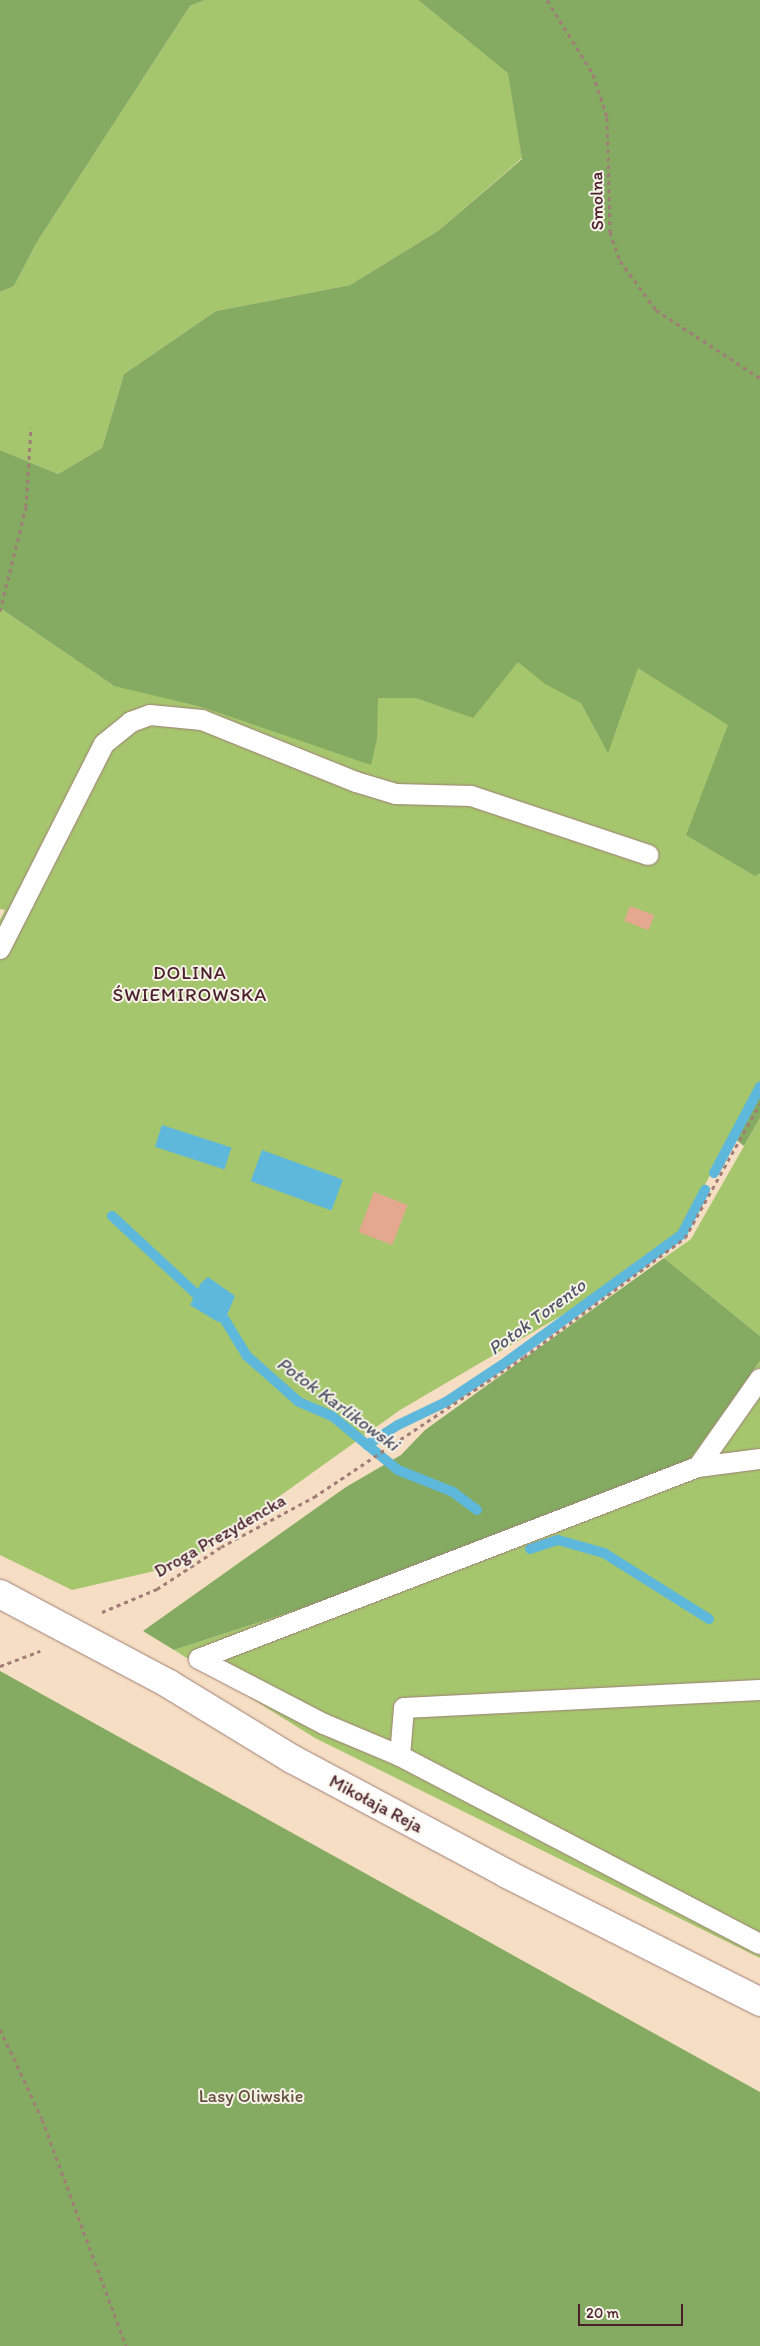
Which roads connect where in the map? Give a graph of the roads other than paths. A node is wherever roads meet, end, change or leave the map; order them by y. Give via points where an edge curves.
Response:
1 (648, 855) dead end
2 (0, 949) edge
3 (760, 1379) edge
4 (760, 1459) edge
5 (698, 1467) junction
6 (0, 1594) edge
7 (760, 1690) edge
8 (400, 1756) junction
9 (760, 1944) edge
10 (760, 2002) edge

1 - 2 lane via 471,796 396,794 356,782 202,720 150,715 131,722 104,744
3 - 5 lane
4 - 5 lane
5 - 8 lane via 199,1660 324,1724
6 - 10 street, Mikołaja Reja via 78,1634 318,1773 507,1874
7 - 8 lane via 404,1708
8 - 9 lane

